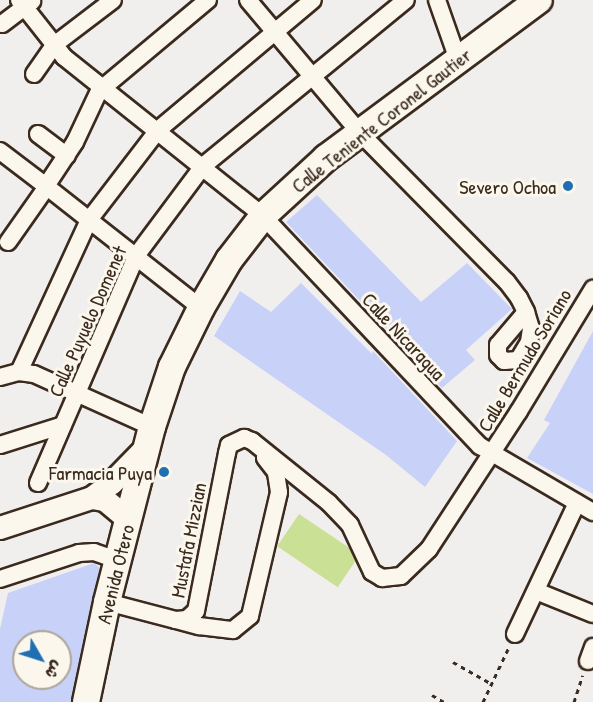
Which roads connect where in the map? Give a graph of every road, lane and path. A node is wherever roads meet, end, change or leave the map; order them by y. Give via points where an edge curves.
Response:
1 (113, 0) edge
2 (208, 0) edge
3 (249, 0) edge
4 (314, 0) edge
5 (406, 0) edge
6 (437, 0) edge
7 (539, 0) edge
8 (25, 2) edge
9 (2, 24) dead end
10 (274, 31) junction
11 (54, 45) junction
12 (458, 60) junction
13 (34, 74) dead end
14 (311, 76) junction
15 (103, 87) junction
16 (158, 130) junction
17 (360, 133) junction
18 (38, 134) dead end
19 (0, 151) edge
20 (67, 156) junction
21 (203, 166) junction
22 (46, 187) junction
23 (263, 216) junction
24 (89, 220) junction
25 (8, 242) dead end
26 (136, 256) junction
27 (593, 289) edge
28 (201, 308) junction
29 (526, 312) dead end
30 (19, 372) junction
31 (0, 377) edge
32 (75, 392) junction
33 (63, 425) junction
34 (150, 437) junction
35 (252, 441) junction
36 (0, 445) edge
37 (491, 454) junction
38 (38, 483) dead end
39 (92, 498) junction
40 (577, 503) junction
41 (593, 512) edge
42 (128, 519) junction
43 (0, 528) edge
44 (117, 560) junction
45 (0, 579) edge
46 (536, 591) junction
47 (107, 602) junction
48 (593, 614) edge
49 (176, 620) junction
50 (515, 634) joint
51 (590, 654) edge
52 (453, 662) dead end
53 (492, 684) junction
54 (432, 695) dead end
55 (86, 702) edge
56 (444, 702) edge
57 (483, 702) edge
58 (574, 702) edge

1 - 11 street
2 - 15 street
3 - 10 street
4 - 10 street
5 - 14 street, Calle Puyuelo Domenet
6 - 12 street
7 - 12 main road, Calle Teniente Coronel Gautier
8 - 9 street
8 - 11 street, Calle Nicaragua
10 - 14 street
10 - 16 street
11 - 13 street
11 - 15 street, Calle Nicaragua
12 - 17 main road, Calle Teniente Coronel Gautier
14 - 17 street
14 - 21 street, Calle Puyuelo Domenet
15 - 16 street, Calle Nicaragua
15 - 20 street
16 - 21 street, Calle Nicaragua
16 - 24 street
17 - 23 main road, Calle Teniente Coronel Gautier
17 - 29 street via 507,282
18 - 20 street
19 - 22 street
20 - 22 street
21 - 23 street, Calle Nicaragua
21 - 26 street, Calle Puyuelo Domenet
22 - 24 street
22 - 25 street
23 - 28 main road, Calle Teniente Coronel Gautier
23 - 37 street, Calle Nicaragua via 468,435
24 - 26 street
24 - 30 street
26 - 28 street
26 - 32 street, Calle Puyuelo Domenet
27 - 37 street, Calle Bermudo Soriano
28 - 34 main road, Calle Teniente Coronel Gautier via 172,367
30 - 31 street
30 - 32 street via 34,374
32 - 33 street, Calle Puyuelo Domenet
32 - 34 street
33 - 36 street
33 - 38 street, Calle Puyuelo Domenet
34 - 39 main road via 112,483
34 - 42 main road, Avenida Otero
35 - 37 street via 329,503 350,525 372,572 392,579 401,576 429,549
35 - 49 street, Mustafa Mizzian via 244,438 230,445 196,611
35 - 49 street via 276,472 279,492 250,616 233,630
37 - 40 street, Calle Nicaragua
39 - 42 main road via 105,500
39 - 43 main road
40 - 41 street, Calle Nicaragua
40 - 46 street
42 - 44 main road, Avenida Otero
44 - 45 street via 94,552 79,553
44 - 47 main road, Avenida Otero
46 - 48 street
46 - 50 street
47 - 49 street, Mustafa Mizzian
47 - 55 main road, Avenida Otero
50 - 53 path
51 - 58 path
52 - 53 path
53 - 57 path
54 - 56 path

